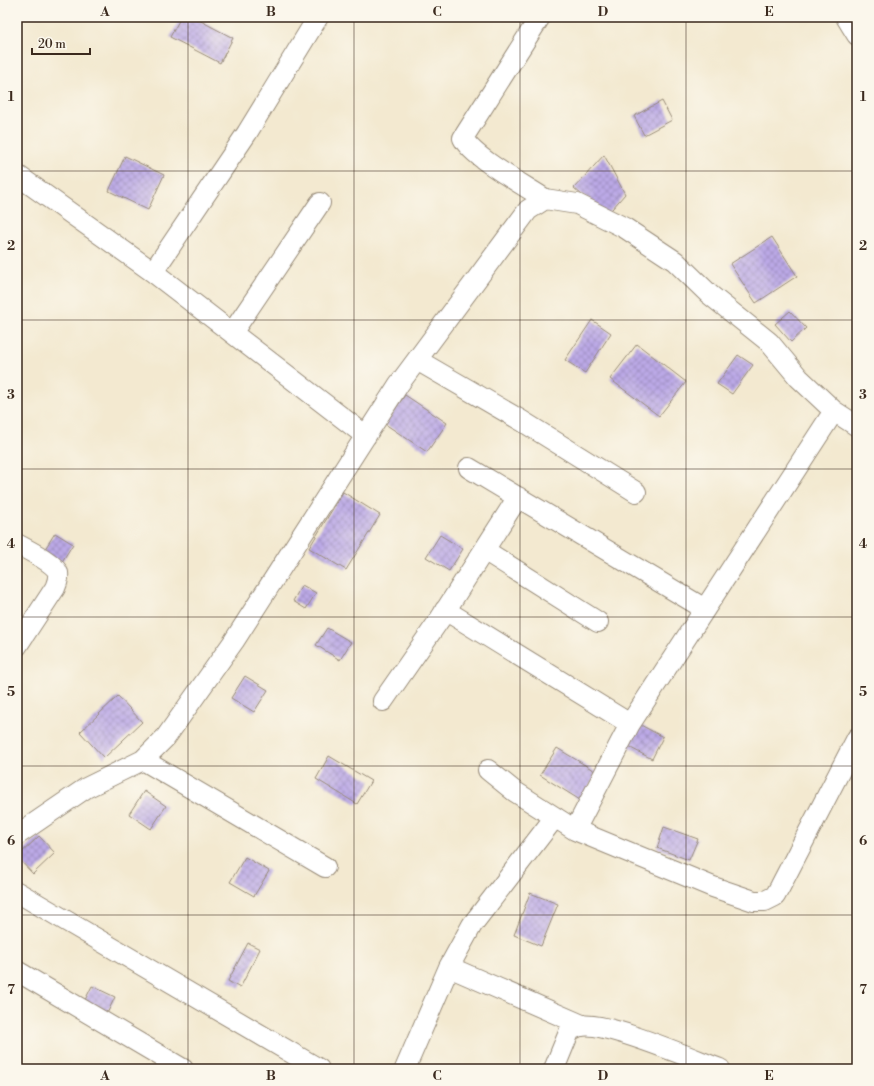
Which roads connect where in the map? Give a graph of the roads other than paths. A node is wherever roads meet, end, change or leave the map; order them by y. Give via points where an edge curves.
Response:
1 (318, 17) edge
2 (540, 17) edge
3 (846, 17) edge
4 (857, 35) edge
5 (17, 175) edge
6 (545, 199) junction
7 (320, 203) dead end
8 (153, 272) junction
9 (232, 333) junction
10 (417, 360) junction
11 (834, 411) junction
12 (857, 426) edge
13 (366, 436) junction
14 (469, 468) dead end
15 (636, 492) dead end
16 (518, 497) junction
17 (17, 544) edge
18 (484, 550) junction
19 (705, 609) junction
20 (446, 610) junction
21 (598, 622) dead end
22 (17, 646) edge
23 (382, 701) dead end
24 (630, 724) junction
25 (857, 738) edge
26 (143, 760) junction
27 (488, 770) dead end
28 (555, 817) junction
29 (21, 827) edge
30 (575, 830) junction
31 (325, 867) dead end
32 (17, 892) edge
33 (450, 968) junction
34 (17, 971) edge
35 (582, 1025) junction
36 (183, 1069) edge
37 (320, 1069) edge
38 (405, 1069) edge
39 (554, 1069) edge
40 (720, 1069) edge

1 - 8 street via 247,132
2 - 6 street via 463,138 467,146 479,156
3 - 4 street
5 - 8 street
6 - 10 street via 528,210
6 - 11 street via 577,204 625,228 675,261 709,294 769,342 799,378
7 - 9 street
8 - 9 street
9 - 13 street
10 - 13 street
10 - 15 street
11 - 12 street
11 - 19 street
13 - 26 street via 234,641 166,737
14 - 16 street
16 - 18 street
16 - 19 street
17 - 22 street via 50,564 56,570 58,579 55,588
18 - 20 street
18 - 21 street
19 - 24 street
20 - 23 street
20 - 24 street
24 - 30 street
25 - 30 street via 775,896 765,900 754,901 713,887
26 - 29 street via 86,788
26 - 31 street
27 - 28 street via 514,791
28 - 30 street
28 - 33 street via 472,925
32 - 37 street
33 - 35 street
33 - 38 street
34 - 36 street
35 - 39 street via 570,1030
35 - 40 street via 622,1032

